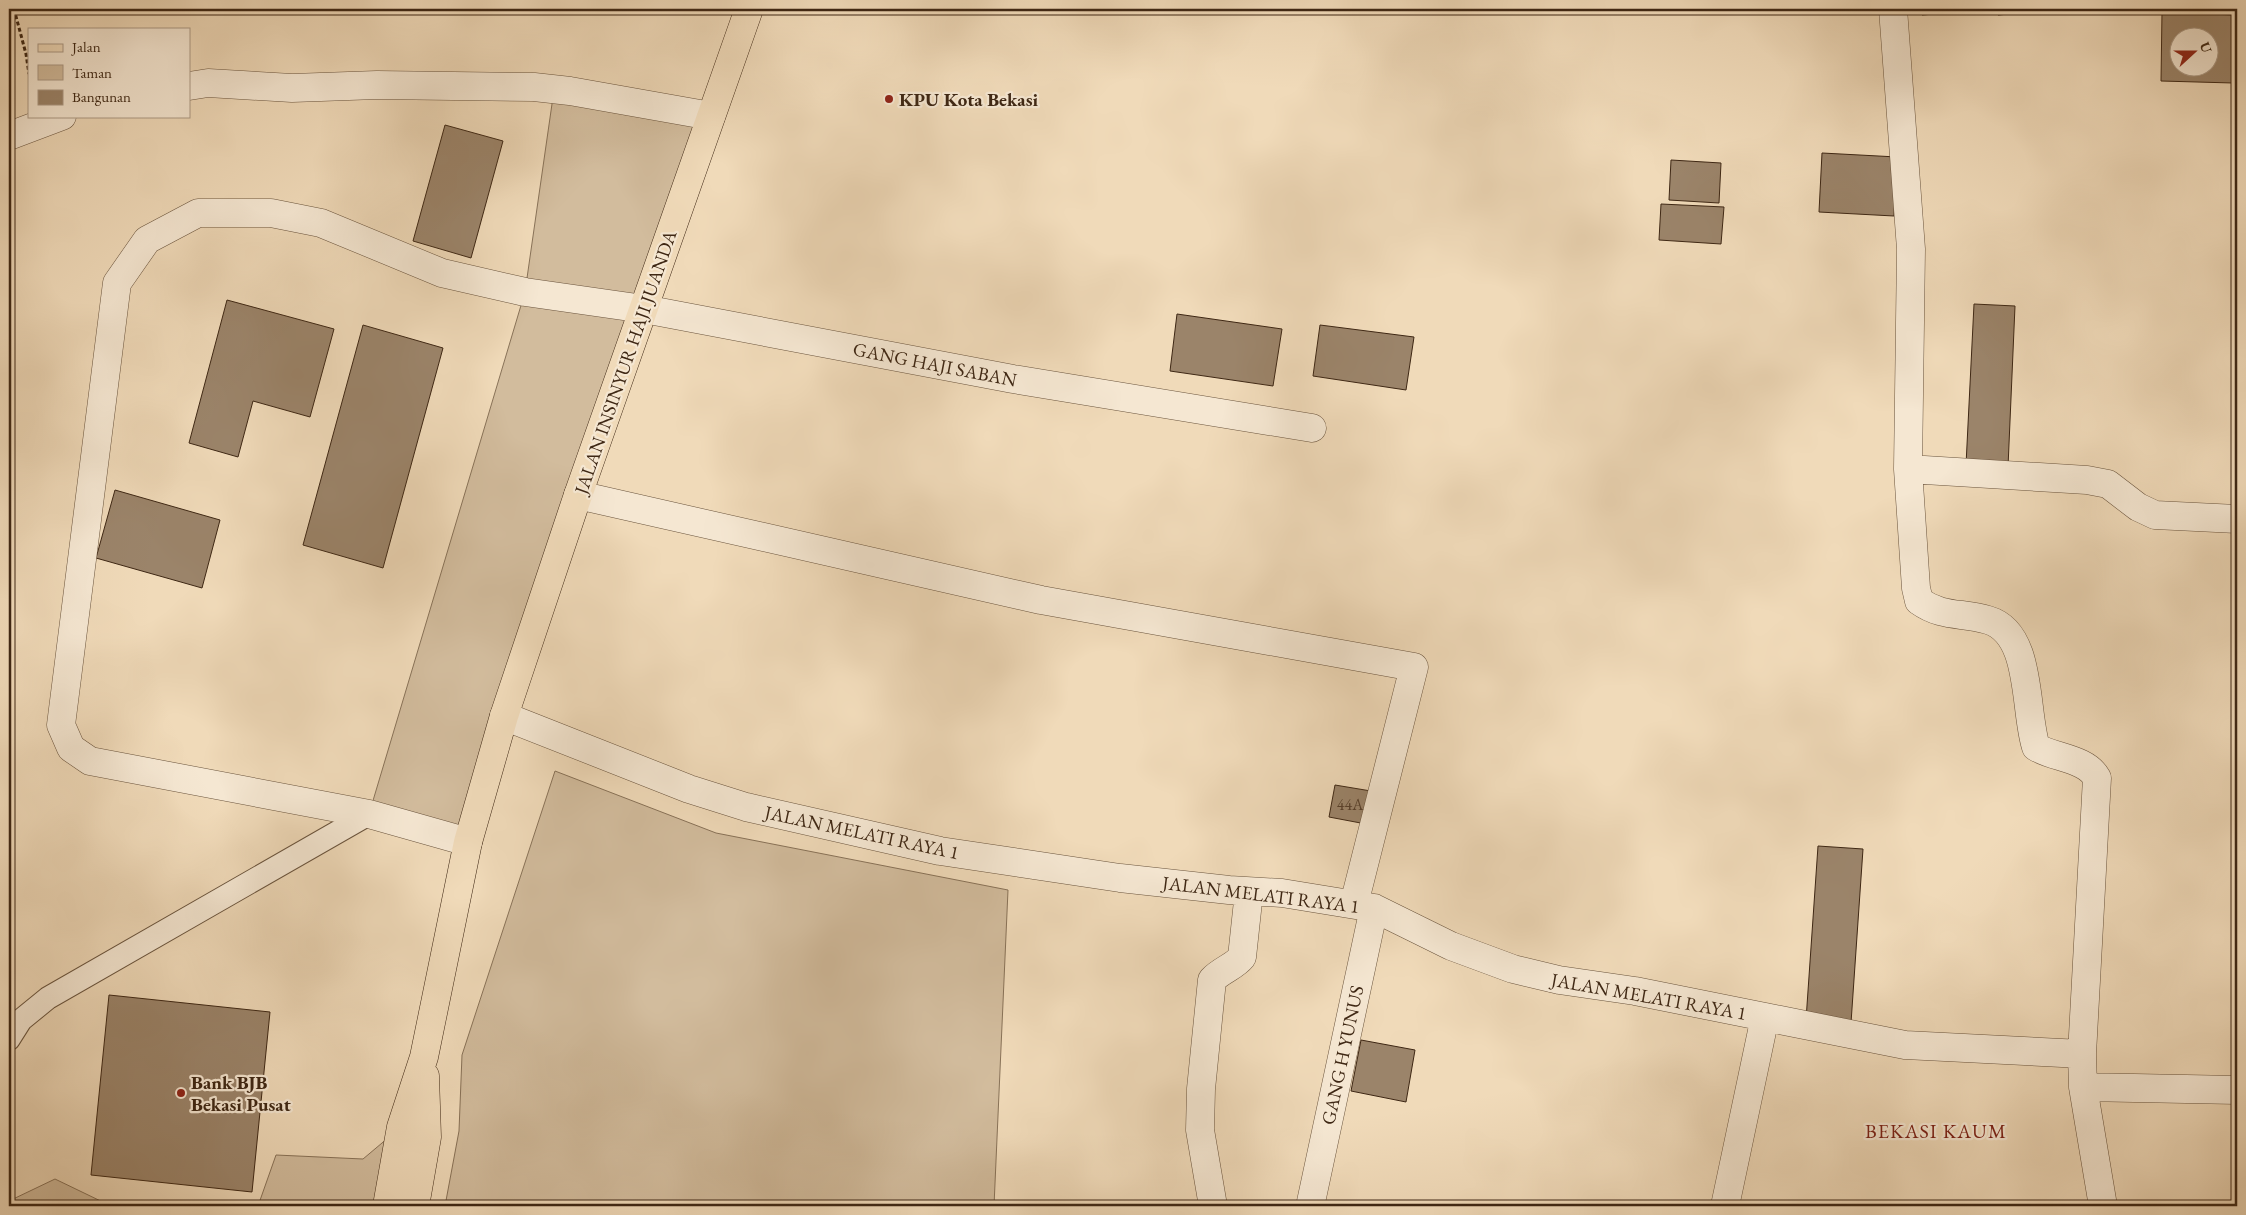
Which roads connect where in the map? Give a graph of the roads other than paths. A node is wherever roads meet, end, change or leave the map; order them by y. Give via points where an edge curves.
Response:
1 (749, 9) edge
2 (1893, 9) edge
3 (190, 86) edge
4 (711, 116) junction
5 (57, 118) edge
6 (9, 136) edge
7 (644, 309) junction
8 (1312, 428) dead end
9 (1908, 469) junction
10 (578, 495) junction
11 (2237, 519) edge
12 (504, 716) junction
13 (369, 814) junction
14 (468, 842) junction
15 (1249, 892) junction
16 (1364, 906) junction
17 (1765, 1017) junction
18 (9, 1039) edge
19 (2082, 1054) junction
20 (424, 1057) junction
21 (2084, 1087) junction
22 (2237, 1090) edge
23 (1310, 1202) dead end
24 (387, 1206) edge
25 (414, 1206) edge
26 (1213, 1206) edge
27 (1724, 1206) edge
28 (2103, 1206) edge

1 - 4 main road, JALAN INSINYUR HAJI JUANDA
2 - 9 street via 1911,249
3 - 4 street via 208,83 292,88 376,85 534,87
4 - 7 main road, JALAN INSINYUR HAJI JUANDA
5 - 6 street
7 - 8 street, GANG HAJI SABAN via 1013,379
7 - 10 main road, JALAN INSINYUR HAJI JUANDA
7 - 13 street, GANG HAJI SABAN via 525,292 442,273 321,222 271,213 198,213 147,240 117,283 61,725 71,748 90,761
9 - 11 street via 2087,480 2108,484 2145,512
9 - 19 street via 1919,601 1932,610 1990,620 2004,630 2016,644 2023,665 2036,747 2087,768 2096,778
10 - 12 main road, JALAN INSINYUR HAJI JUANDA
10 - 16 street, GANG H YUNUS via 1041,600 1414,667
12 - 14 main road, JALAN INSINYUR HAJI JUANDA
12 - 15 street, JALAN MELATI RAYA 1 via 689,789 746,807 940,851 1120,878
13 - 14 street, GANG HAJI SABAN
13 - 18 lane via 48,998 21,1020
14 - 20 main road, JALAN INSINYUR HAJI JUANDA
15 - 16 street, JALAN MELATI RAYA 1 via 1282,893
15 - 26 street via 1242,957 1212,980 1200,1130
16 - 17 street, JALAN MELATI RAYA 1 via 1451,946 1513,969
16 - 23 street, GANG H YUNUS
17 - 19 street, JALAN MELATI RAYA 1 via 1905,1045
17 - 27 street
19 - 21 street
20 - 24 main road via 401,1127
20 - 25 main road via 427,1138
21 - 22 street
21 - 28 street

